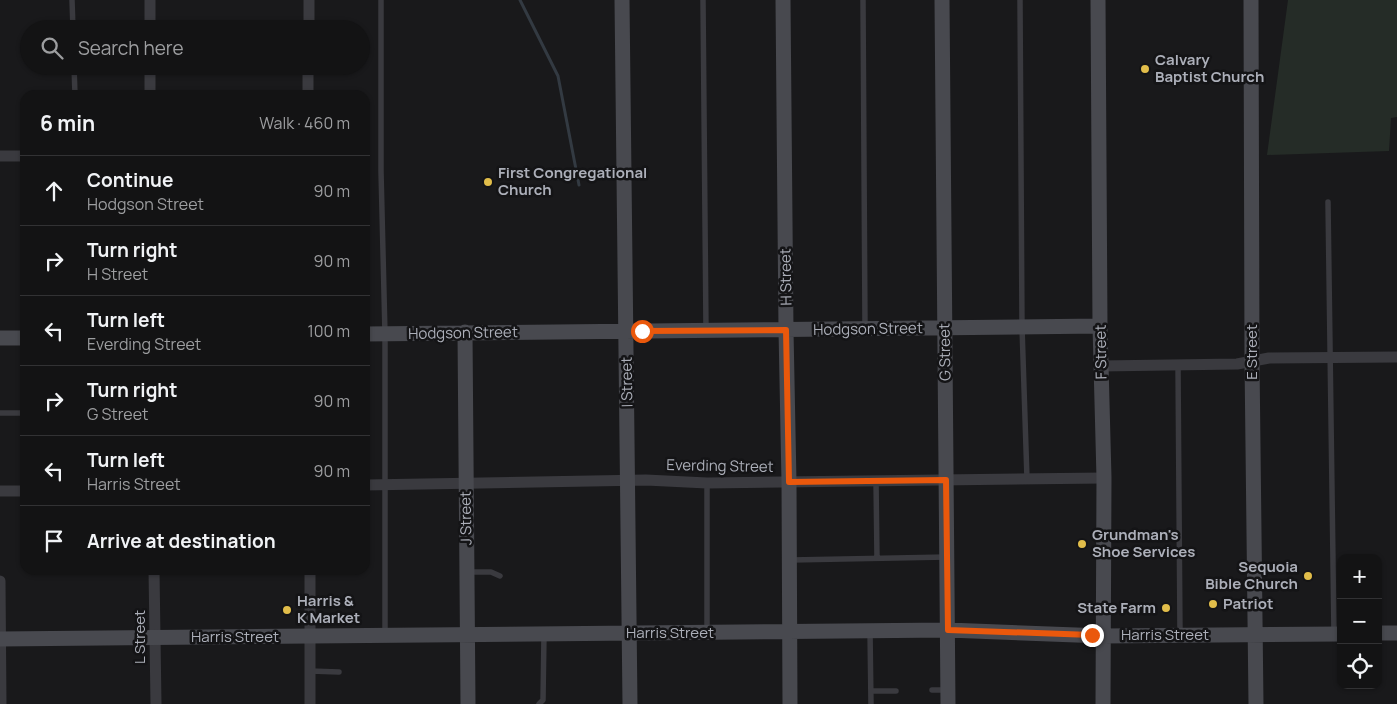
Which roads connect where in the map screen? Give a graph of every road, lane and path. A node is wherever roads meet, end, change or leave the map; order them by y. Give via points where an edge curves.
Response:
1 (72, 0) edge
2 (150, 0) edge
3 (309, 0) edge
4 (381, 0) edge
5 (622, 0) edge
6 (703, 0) edge
7 (783, 0) edge
8 (863, 0) edge
9 (942, 0) edge
10 (1020, 0) edge
11 (1098, 0) edge
12 (1251, 0) edge
13 (73, 20) edge
14 (150, 20) edge
15 (309, 20) edge
16 (74, 75) edge
17 (150, 75) edge
18 (308, 75) edge
19 (75, 90) edge
20 (150, 90) edge
21 (308, 90) edge
22 (0, 156) edge
23 (20, 156) edge
24 (1328, 202) dead end
25 (1100, 326) junction
26 (1022, 327) junction
27 (865, 329) junction
28 (944, 329) junction
29 (706, 330) junction
30 (786, 330) junction
31 (626, 331) junction
32 (465, 332) junction
33 (370, 334) edge
34 (385, 334) junction
35 (0, 338) edge
36 (20, 338) edge
37 (1397, 357) edge
38 (1330, 358) junction
39 (1252, 362) junction
40 (1178, 365) junction
41 (1101, 366) junction
42 (20, 412) edge
43 (0, 413) edge
44 (1104, 478) junction
45 (1026, 479) junction
46 (946, 480) junction
47 (628, 481) junction
48 (876, 481) junction
49 (789, 482) junction
50 (465, 483) junction
51 (707, 483) junction
52 (370, 485) edge
53 (385, 485) junction
54 (0, 491) edge
55 (20, 491) edge
56 (947, 557) junction
57 (877, 558) junction
58 (789, 560) junction
59 (467, 572) junction
60 (154, 575) edge
61 (310, 575) edge
62 (500, 576) dead end
63 (0, 582) edge
64 (1337, 600) edge
65 (948, 630) junction
66 (870, 631) junction
67 (707, 632) junction
68 (789, 632) junction
69 (629, 633) junction
70 (665, 633) junction
71 (1382, 633) edge
72 (1397, 633) edge
73 (544, 634) junction
74 (1256, 634) junction
75 (1337, 634) edge
76 (467, 635) junction
77 (1180, 635) junction
78 (310, 636) junction
79 (385, 636) junction
80 (1103, 636) junction
81 (155, 638) junction
82 (0, 640) edge
83 (310, 671) junction
84 (339, 672) dead end
85 (630, 685) junction
86 (932, 690) dead end
87 (871, 691) junction
88 (896, 691) dead end
89 (948, 697) edge
90 (1, 704) edge
91 (156, 704) edge
92 (310, 704) edge
93 (468, 704) edge
94 (539, 704) edge
95 (630, 704) edge
96 (790, 704) edge
97 (871, 704) edge
98 (1103, 704) edge
99 (1256, 704) edge

1 - 13 lane
2 - 14 street
3 - 15 street
4 - 34 lane
5 - 31 street, I Street
6 - 29 lane
7 - 30 street, H Street
8 - 27 lane
9 - 28 street, G Street
10 - 26 lane
11 - 25 street, F Street
12 - 39 street, E Street
16 - 19 lane
17 - 20 street
18 - 21 street
22 - 23 street
24 - 38 lane
25 - 26 street, Hodgson Street
25 - 41 street, F Street
26 - 28 street, Hodgson Street
26 - 45 lane
27 - 28 street, Hodgson Street
27 - 30 street, Hodgson Street
28 - 46 street, G Street
29 - 30 street, Hodgson Street
29 - 31 street, Hodgson Street
30 - 49 street, H Street
31 - 32 street, Hodgson Street
31 - 47 street, I Street
32 - 34 street, Hodgson Street
32 - 50 street, J Street
33 - 34 street, Hodgson Street
34 - 53 lane
35 - 36 street
37 - 38 street
38 - 39 street via 1269,358
38 - 64 lane
39 - 40 street
39 - 74 street, E Street
40 - 41 street
40 - 77 lane
41 - 44 street, F Street
42 - 43 lane
44 - 45 street, Everding Street
44 - 80 street, F Street
45 - 46 street, Everding Street
46 - 48 street, Everding Street
46 - 56 street, G Street
47 - 50 street, Everding Street
47 - 51 street, Everding Street
47 - 69 street, I Street
48 - 49 street, Everding Street
48 - 57 lane
49 - 51 street, Everding Street
49 - 58 street, H Street
50 - 53 street, Everding Street
50 - 59 street, J Street
51 - 67 lane
52 - 53 street, Everding Street
53 - 79 lane
54 - 55 street
56 - 57 lane
56 - 65 street, G Street
57 - 58 lane
58 - 68 street, H Street
59 - 62 lane via 491,572
59 - 76 street, J Street
60 - 81 street, L Street
61 - 78 street
63 - 82 street
65 - 66 street, Harris Street
65 - 80 street, Harris Street
65 - 89 street, G Street
66 - 68 street, Harris Street
66 - 87 lane
67 - 68 street, Harris Street
67 - 70 street, Harris Street
68 - 96 street, H Street
69 - 70 street, Harris Street
69 - 73 street, Harris Street
69 - 85 street, I Street
70 - 85 street via 644,638 636,647
71 - 72 street
73 - 76 street, Harris Street
73 - 94 lane via 543,700
74 - 75 street, Harris Street
74 - 77 street, Harris Street
74 - 99 street, E Street
76 - 79 street, Harris Street
76 - 93 street, J Street
77 - 80 street, Harris Street
78 - 79 street, Harris Street
78 - 81 street, Harris Street
78 - 83 street
80 - 98 street, F Street
81 - 82 street, Harris Street
81 - 91 street, L Street
82 - 90 street
83 - 84 lane
83 - 92 street
85 - 95 street, I Street
86 - 89 lane
87 - 88 lane
87 - 97 lane

